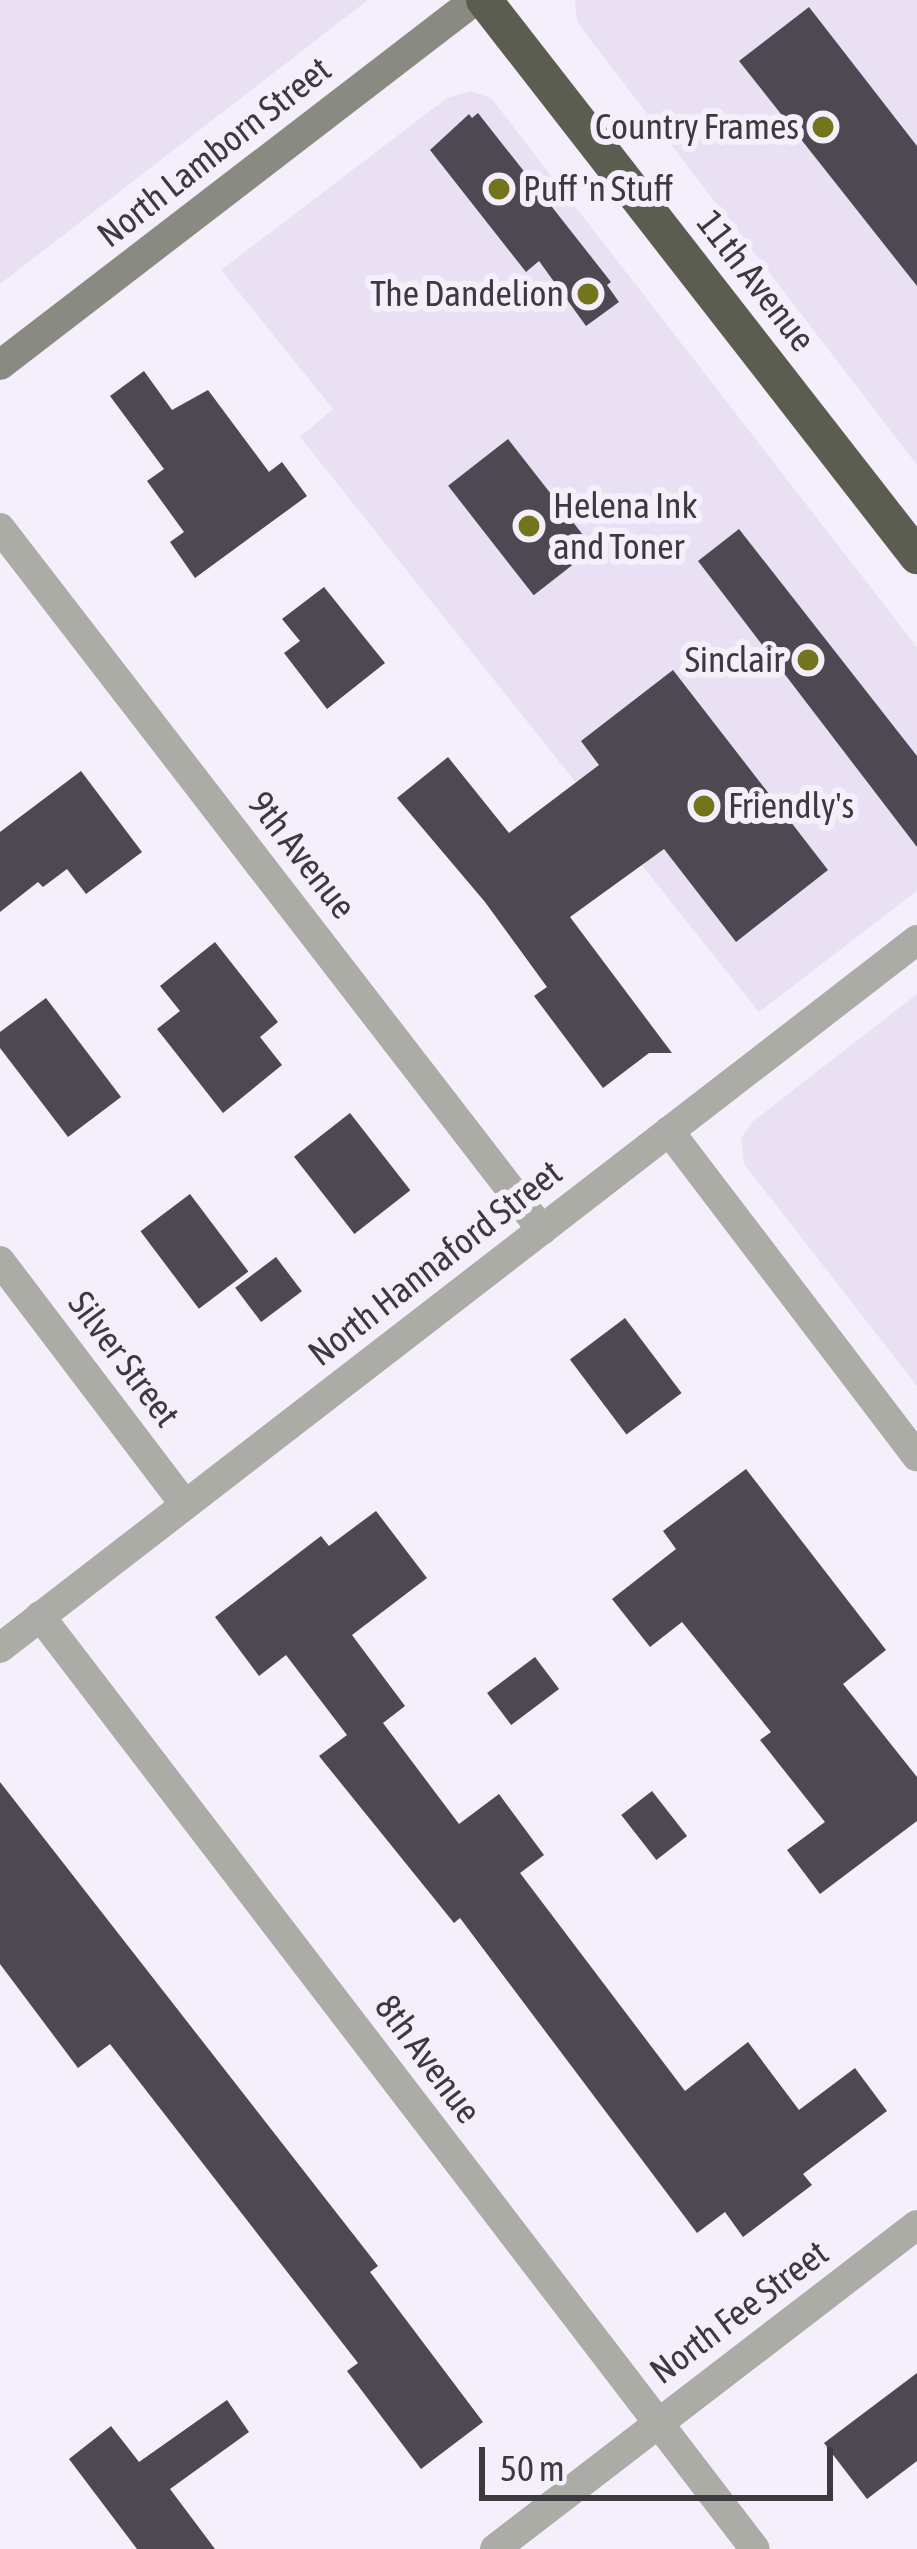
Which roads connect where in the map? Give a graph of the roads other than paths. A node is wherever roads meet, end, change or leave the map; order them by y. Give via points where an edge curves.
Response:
1 (479, 0) edge
2 (0, 365) edge
3 (0, 528) edge
4 (917, 556) edge
5 (917, 940) edge
6 (669, 1131) junction
7 (542, 1230) junction
8 (0, 1261) edge
9 (917, 1456) edge
10 (185, 1505) junction
11 (40, 1616) junction
12 (0, 1648) edge
13 (917, 2225) edge
14 (657, 2424) junction
15 (495, 2549) edge
16 (755, 2549) edge

1 - 2 street, North Lamborn Street
1 - 4 highway, 11th Avenue
3 - 7 street, 9th Avenue
5 - 6 street, North Hannaford Street
6 - 7 street, North Hannaford Street
6 - 9 street
7 - 10 street, North Hannaford Street
8 - 10 street, Silver Street
10 - 11 street, North Hannaford Street
11 - 12 street, North Hannaford Street
11 - 14 street, 8th Avenue
13 - 14 street, North Fee Street
14 - 15 street, North Fee Street
14 - 16 street, 8th Avenue

